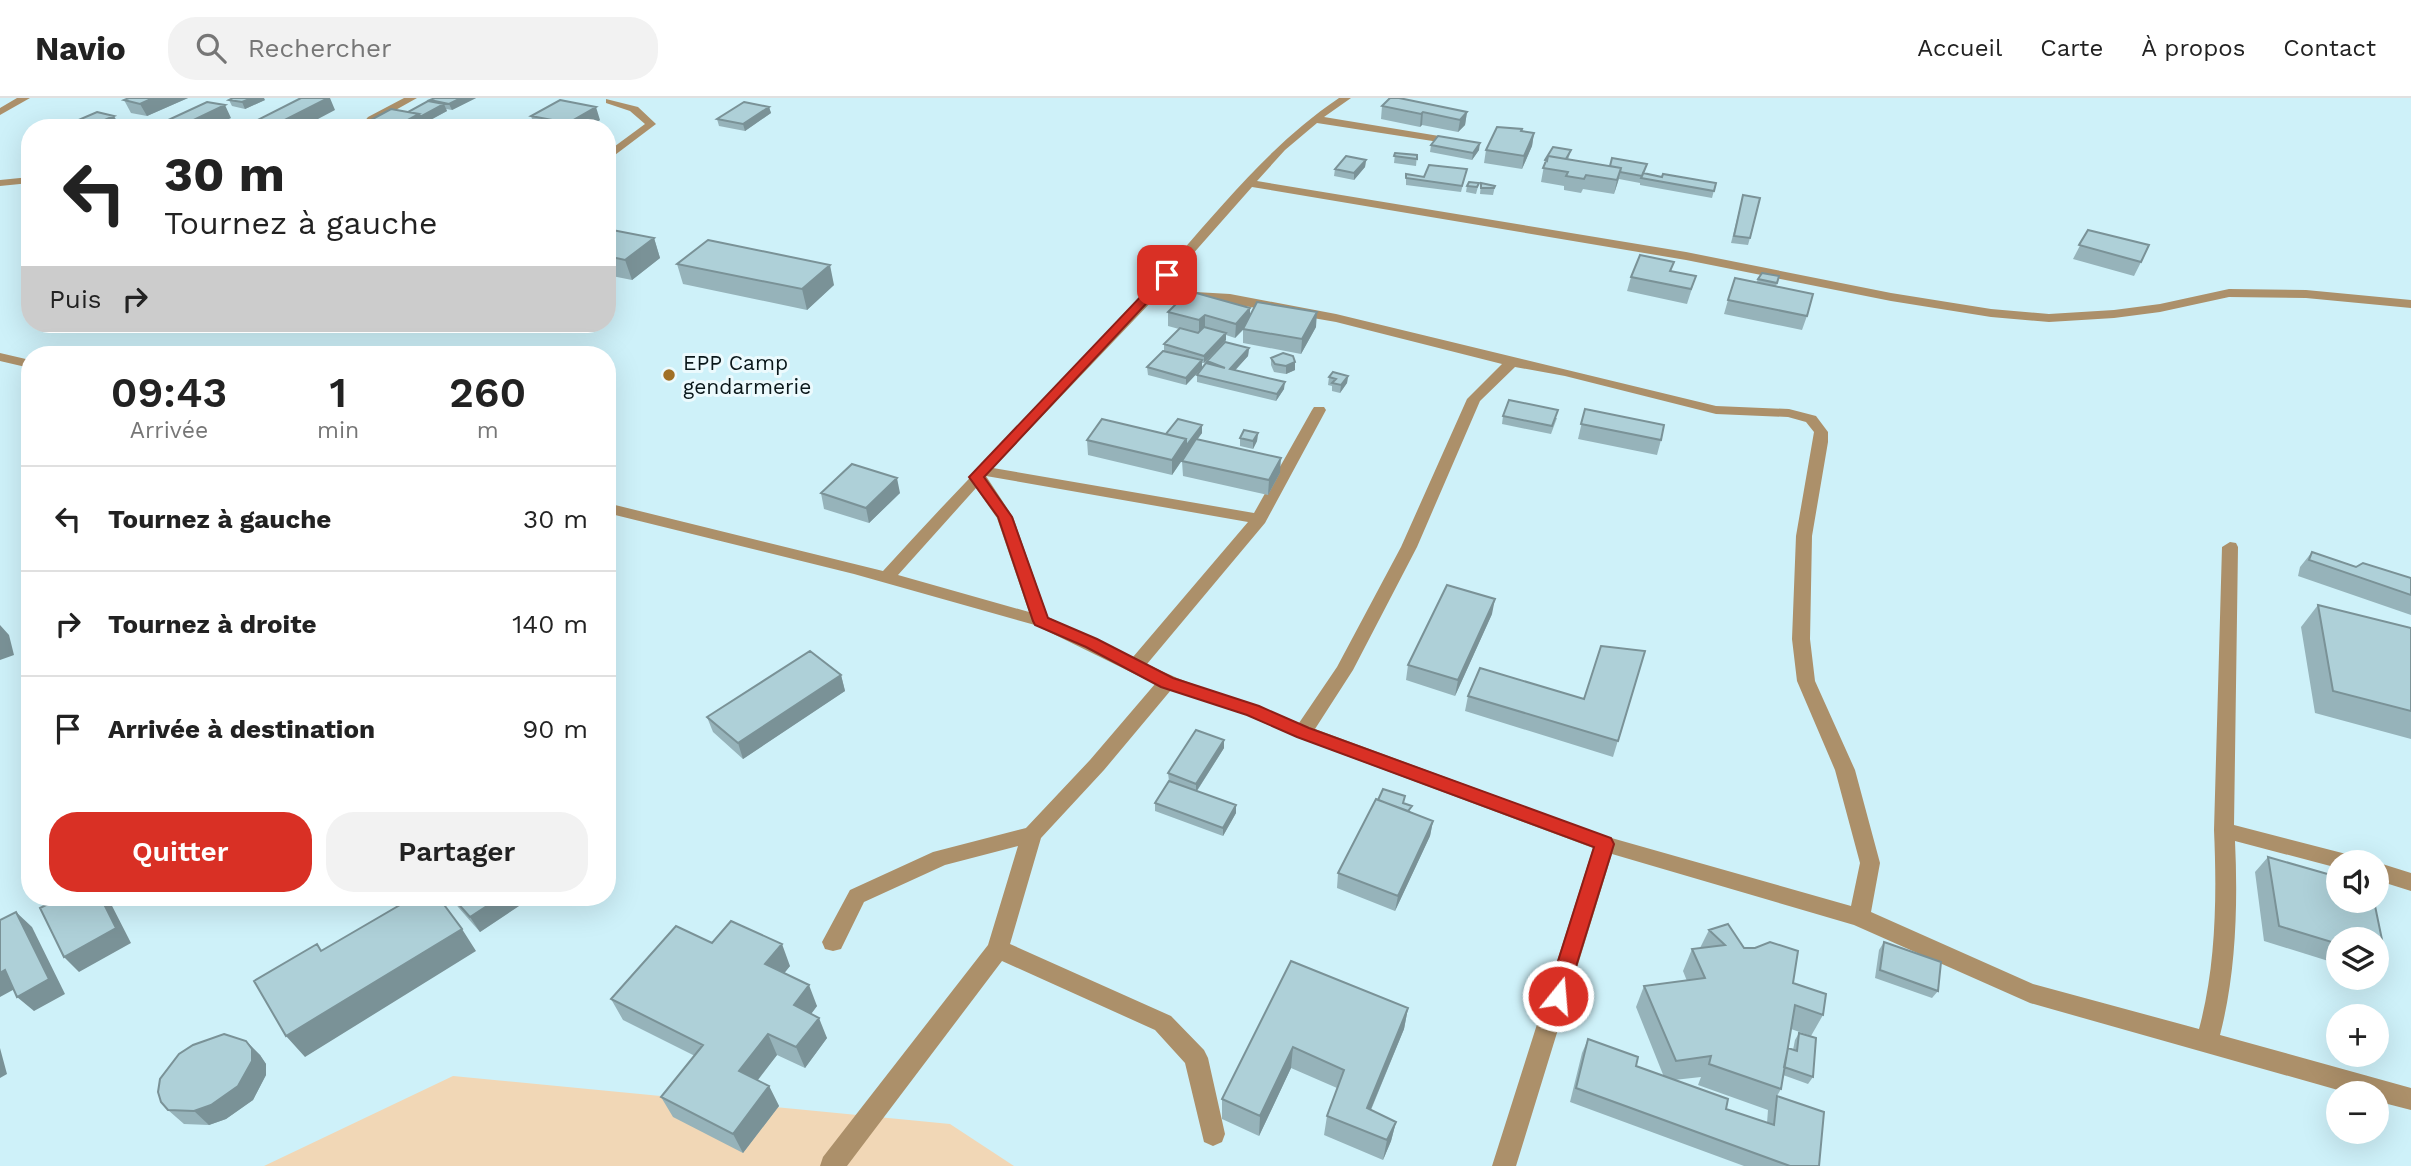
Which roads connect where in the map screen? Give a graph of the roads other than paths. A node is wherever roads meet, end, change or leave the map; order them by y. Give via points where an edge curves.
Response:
1 (26, 98) edge
2 (412, 98) edge
3 (598, 98) edge
4 (1346, 98) edge
5 (613, 99) edge
6 (0, 112) edge
7 (371, 119) edge
8 (1315, 119) junction
9 (1439, 139) edge
10 (616, 151) edge
11 (21, 181) edge
12 (0, 183) edge
13 (1250, 183) junction
14 (1150, 295) junction
15 (2411, 304) edge
16 (0, 357) edge
17 (21, 362) edge
18 (1512, 362) junction
19 (1319, 410) dead end
20 (979, 474) junction
21 (616, 510) edge
22 (1259, 519) junction
23 (2231, 547) dead end
24 (886, 578) junction
25 (1041, 621) junction
26 (1135, 666) junction
27 (1167, 682) junction
28 (1303, 732) junction
29 (2224, 830) junction
30 (1032, 834) junction
31 (1605, 844) junction
32 (2326, 857) edge
33 (2389, 875) edge
34 (2411, 882) edge
35 (1859, 917) junction
36 (833, 942) dead end
37 (998, 949) junction
38 (2207, 1042) junction
39 (2411, 1100) edge
40 (1213, 1134) dead end
41 (832, 1166) edge
42 (1504, 1166) edge

1 - 6 street
2 - 7 street
3 - 5 street
4 - 8 street
5 - 10 street via 651,124
8 - 9 street
8 - 13 street
11 - 12 street
13 - 14 street
13 - 15 street via 1991,313 2049,318 2114,314 2229,293 2306,294
14 - 18 street via 1209,294 1317,313
14 - 20 street
16 - 17 street
18 - 28 street via 1474,399 1409,547 1345,670
18 - 35 street via 1716,410 1789,414 1811,419 1821,432 1804,536 1801,639 1806,681 1845,770 1870,863
19 - 22 street
20 - 22 street
20 - 24 street
20 - 25 street via 1005,517
21 - 24 street
22 - 26 street
23 - 29 street
24 - 25 street
25 - 26 street
26 - 27 street
27 - 28 street
27 - 30 street
28 - 31 street
29 - 32 street
29 - 38 street via 2220,992
30 - 36 street via 940,858 857,896
30 - 37 street
31 - 35 street
31 - 42 street
33 - 34 street
35 - 38 street via 2030,993
37 - 40 street via 1163,1023 1196,1058
37 - 41 street
38 - 39 street

